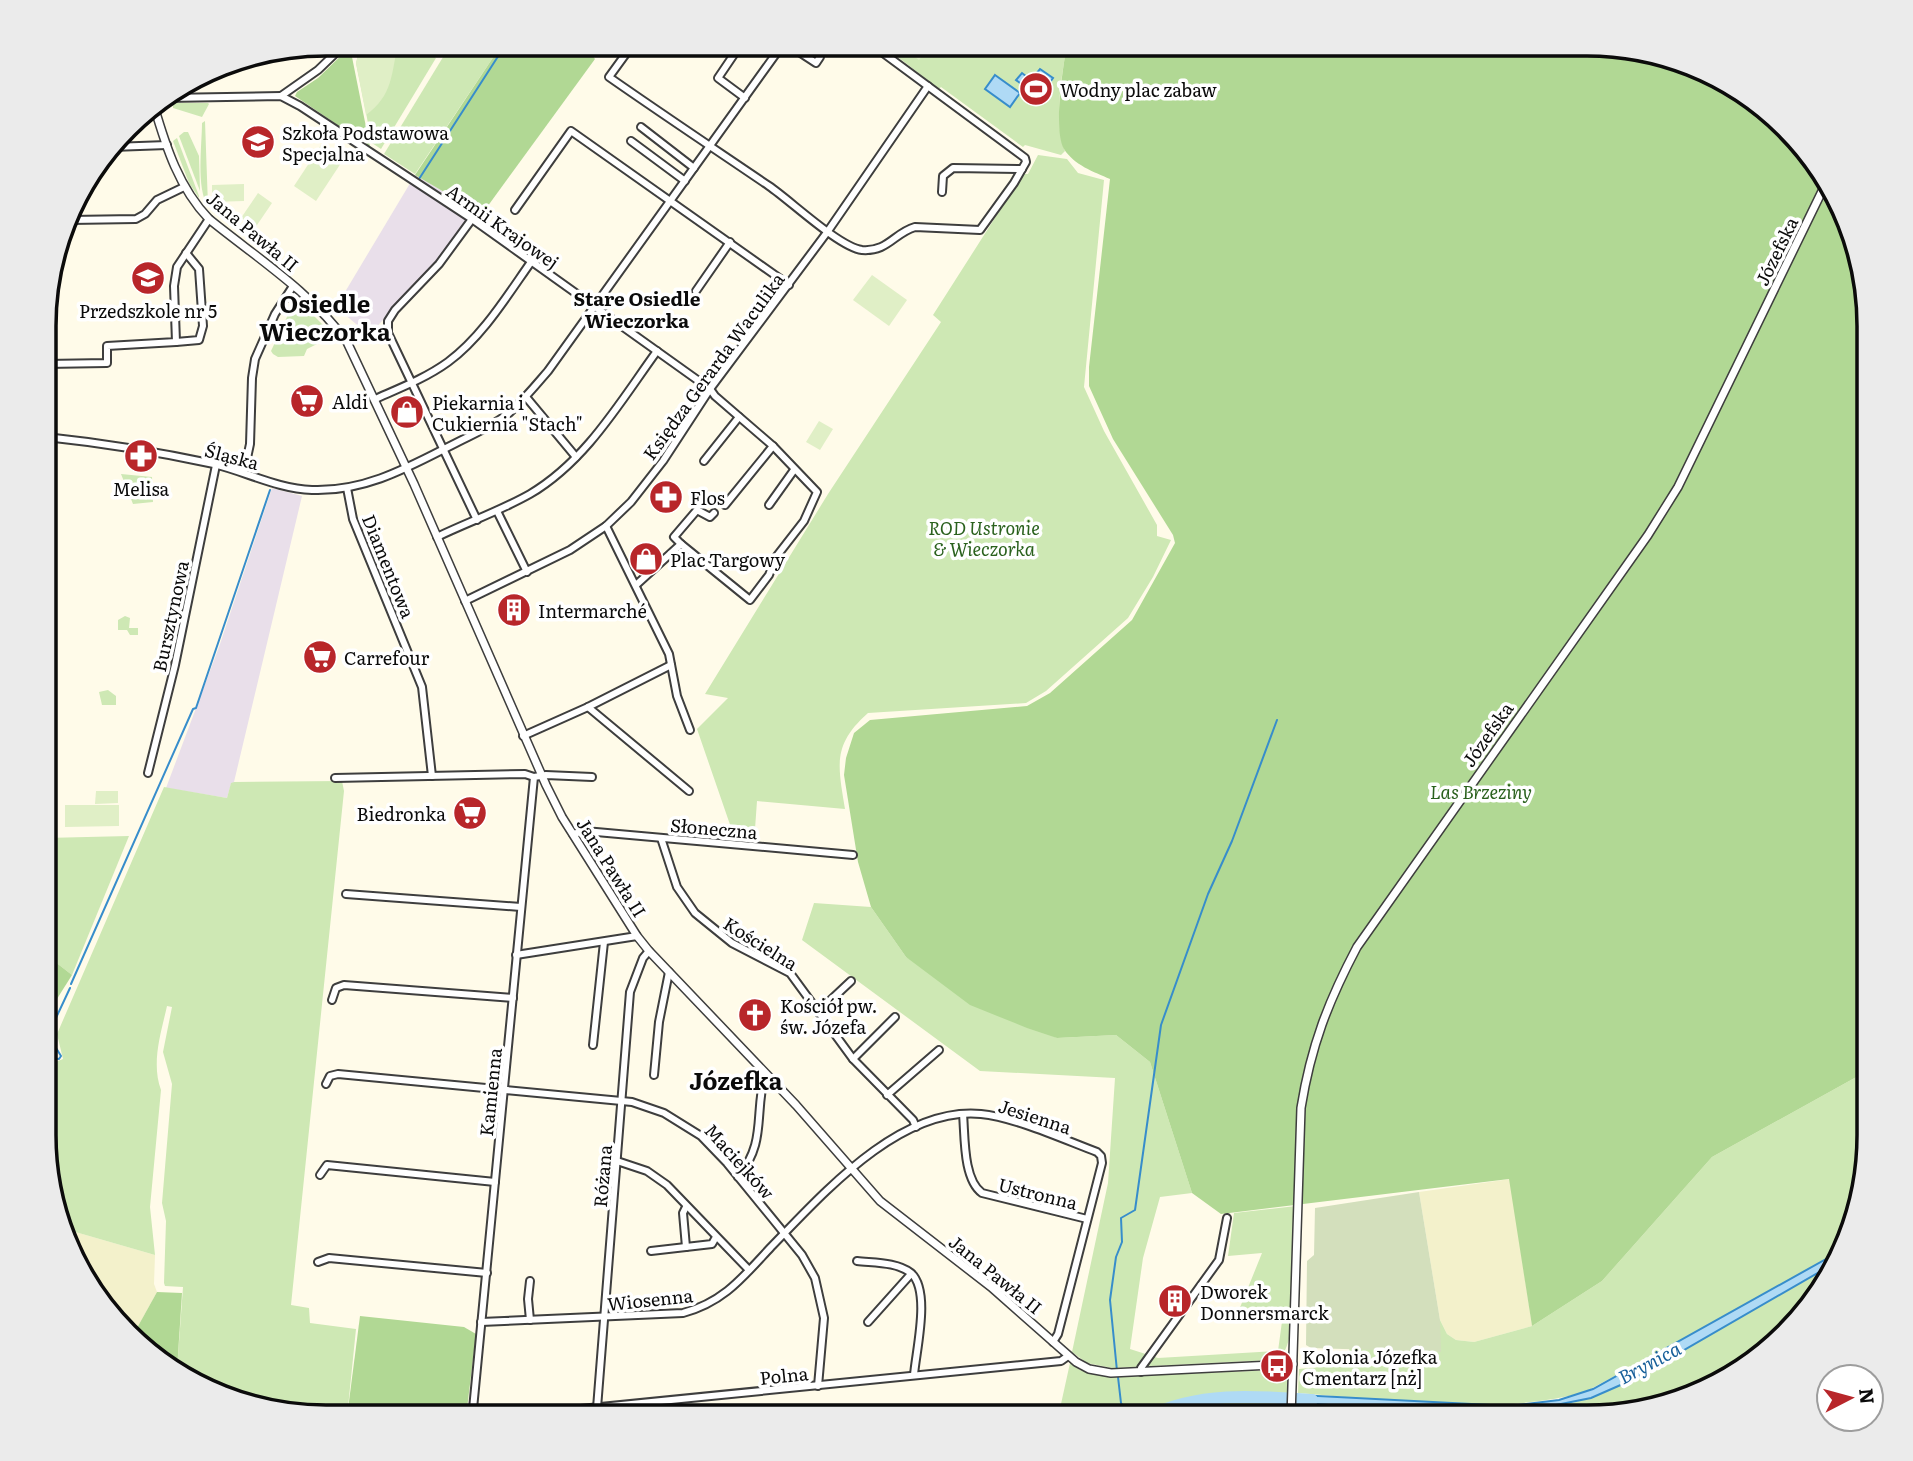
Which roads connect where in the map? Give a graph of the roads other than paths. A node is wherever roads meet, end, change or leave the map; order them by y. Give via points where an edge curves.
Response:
1 (333, 56) edge
2 (624, 56) edge
3 (733, 56) edge
4 (776, 56) edge
5 (805, 56) edge
6 (887, 56) edge
7 (820, 57) dead end
8 (928, 86) junction
9 (281, 96) junction
10 (181, 98) edge
11 (745, 98) junction
12 (157, 116) edge
13 (641, 127) dead end
14 (631, 141) dead end
15 (167, 145) junction
16 (124, 147) edge
17 (709, 147) junction
18 (694, 167) junction
19 (1022, 169) junction
20 (685, 181) junction
21 (184, 187) junction
22 (942, 192) dead end
23 (1822, 192) edge
24 (671, 200) junction
25 (515, 210) dead end
26 (209, 219) junction
27 (472, 219) junction
28 (78, 220) edge
29 (828, 231) junction
30 (730, 242) junction
31 (186, 253) junction
32 (531, 262) junction
33 (789, 285) junction
34 (293, 286) junction
35 (696, 291) dead end
36 (593, 307) junction
37 (176, 342) junction
38 (657, 351) junction
39 (56, 364) edge
40 (412, 383) junction
41 (710, 389) junction
42 (526, 397) junction
43 (375, 399) junction
44 (739, 417) junction
45 (56, 437) edge
46 (773, 446) junction
47 (443, 449) junction
48 (576, 457) junction
49 (704, 461) dead end
50 (216, 465) junction
51 (407, 467) junction
52 (793, 470) junction
53 (244, 472) junction
54 (347, 488) junction
55 (725, 505) dead end
56 (769, 505) dead end
57 (497, 511) junction
58 (714, 513) dead end
59 (477, 520) junction
60 (606, 526) junction
61 (438, 537) junction
62 (681, 544) junction
63 (527, 572) junction
64 (636, 585) junction
65 (465, 601) junction
66 (671, 665) junction
67 (588, 707) junction
68 (690, 730) dead end
69 (523, 736) junction
70 (148, 773) dead end
71 (432, 776) junction
72 (538, 776) junction
73 (592, 777) dead end
74 (335, 778) dead end
75 (689, 791) dead end
76 (573, 834) junction
77 (661, 838) junction
78 (853, 855) dead end
79 (346, 894) dead end
80 (521, 907) junction
81 (637, 936) junction
82 (604, 942) junction
83 (649, 951) junction
84 (516, 956) junction
85 (669, 972) junction
86 (850, 981) dead end
87 (513, 998) junction
88 (332, 1000) dead end
89 (818, 1012) junction
90 (895, 1017) dead end
91 (593, 1045) dead end
92 (939, 1050) dead end
93 (853, 1059) junction
94 (765, 1074) junction
95 (654, 1075) dead end
96 (326, 1084) dead end
97 (504, 1090) junction
98 (887, 1095) junction
99 (622, 1101) junction
100 (963, 1114) junction
101 (916, 1127) junction
102 (617, 1161) junction
103 (851, 1169) junction
104 (320, 1175) dead end
105 (738, 1177) junction
106 (495, 1182) junction
107 (686, 1207) junction
108 (1227, 1218) dead end
109 (1087, 1219) junction
110 (785, 1233) junction
111 (716, 1237) junction
112 (686, 1247) junction
113 (651, 1251) dead end
114 (857, 1261) dead end
115 (318, 1262) dead end
116 (749, 1270) junction
117 (487, 1273) junction
118 (911, 1274) junction
119 (530, 1281) dead end
120 (604, 1318) junction
121 (530, 1320) junction
122 (481, 1322) junction
123 (868, 1322) dead end
124 (1053, 1342) junction
125 (1068, 1356) junction
126 (1293, 1364) junction
127 (1141, 1372) junction
128 (914, 1375) junction
129 (818, 1386) junction
130 (473, 1405) edge
131 (597, 1405) edge
132 (627, 1405) edge
133 (1291, 1405) edge

1 - 9 street
2 - 17 street via 609,77
3 - 11 street via 718,78
4 - 11 street, Śląska
5 - 7 street via 816,63
6 - 8 street
8 - 19 street via 1021,155 1026,161
8 - 29 street, Księdza Gerarda Waculika
9 - 10 street
9 - 27 street, Armii Krajowej
11 - 17 street, Śląska
12 - 15 street, Jana Pawła II
13 - 18 street
14 - 20 street
15 - 16 street
15 - 21 street, Jana Pawła II
17 - 18 street, Śląska
17 - 29 street
18 - 20 street, Śląska
19 - 22 street via 953,168 943,176
19 - 29 street via 980,230 915,227 881,249 860,250
20 - 24 street, Śląska
21 - 26 street, Jana Pawła II
21 - 28 street via 156,200 136,219
23 - 126 street, Józefska via 1678,487 1357,947 1332,995 1307,1070 1301,1108
24 - 25 street via 571,131
24 - 30 street
24 - 36 street, Śląska
26 - 31 street
26 - 34 street, Jana Pawła II
27 - 32 street, Armii Krajowej
27 - 40 street via 388,321 388,333
29 - 33 street, Księdza Gerarda Waculika
30 - 33 street
30 - 35 street
31 - 37 street via 174,276
31 - 37 street via 199,269 203,326 199,340
32 - 36 street, Armii Krajowej
32 - 40 street via 475,335 450,360
33 - 41 street, Księdza Gerarda Waculika
34 - 43 street, Jana Pawła II via 321,309 347,342
34 - 53 street via 255,359
36 - 38 street, Armii Krajowej
36 - 42 street, Śląska
37 - 39 street via 107,346 107,363
38 - 41 street, Armii Krajowej
38 - 48 street via 600,432
40 - 43 street
40 - 47 street
41 - 44 street, Armii Krajowej
41 - 60 street, Księdza Gerarda Waculika via 663,461
42 - 47 street, Śląska via 495,422
42 - 48 street
43 - 51 street, Jana Pawła II
44 - 46 street, Armii Krajowej
44 - 49 street
45 - 50 street, Śląska via 116,444
46 - 52 street, Armii Krajowej
46 - 55 street
47 - 51 street, Śląska
47 - 59 street
48 - 57 street via 532,493
50 - 53 street, Śląska
50 - 70 street, Bursztynowa
51 - 54 street, Śląska
51 - 61 street, Jana Pawła II
52 - 56 street
52 - 62 street, Armii Krajowej via 817,492 804,521 750,600
53 - 54 street, Śląska via 295,488
54 - 71 street, Diamentowa via 353,519 422,687
57 - 59 street
57 - 63 street
58 - 62 street via 710,517 697,510 674,537
59 - 61 street
60 - 63 street, Księdza Gerarda Waculika
60 - 64 street
61 - 65 street, Jana Pawła II
62 - 64 street
63 - 65 street, Księdza Gerarda Waculika
64 - 66 street
65 - 69 street, Jana Pawła II
66 - 67 street
66 - 68 street
67 - 69 street
67 - 75 street
69 - 72 street, Jana Pawła II
71 - 72 street
71 - 74 street
72 - 73 street
72 - 76 street, Jana Pawła II
72 - 80 street, Kamienna
76 - 77 street, Słoneczna via 585,831
76 - 81 street, Jana Pawła II
77 - 78 street, Słoneczna
77 - 89 street, Kościelna via 677,887 695,913 732,943 790,973
79 - 80 street
80 - 84 street, Kamienna
81 - 82 street
81 - 83 street, Jana Pawła II
82 - 84 street
82 - 91 street
83 - 85 street, Jana Pawła II
83 - 99 street, Różana via 631,992
84 - 87 street, Kamienna
85 - 94 street, Jana Pawła II
85 - 95 street
86 - 89 street
87 - 88 street via 344,985 335,988
87 - 97 street, Kamienna
89 - 93 street, Kościelna
90 - 93 street
92 - 98 street
93 - 98 street, Kościelna
94 - 103 street, Jana Pawła II
94 - 105 street via 757,1146
96 - 97 street, Maciejków via 330,1076 338,1074
97 - 99 street, Maciejków
97 - 106 street, Kamienna
98 - 101 street, Kościelna
99 - 102 street, Różana
99 - 105 street, Maciejków via 664,1112 692,1128
100 - 101 street, Jesienna
100 - 109 street, Ustronna via 970,1177 982,1194
100 - 109 street, Jesienna via 1000,1118 1097,1152 1102,1163
101 - 103 street, Jesienna
102 - 107 street via 648,1171
102 - 120 street, Różana
103 - 110 street, Wiosenna
103 - 124 street, Jana Pawła II via 888,1207
104 - 106 street via 327,1165
105 - 110 street, Maciejków
106 - 117 street, Kamienna
107 - 111 street
107 - 112 street
108 - 127 street via 1219,1260
109 - 124 street
110 - 116 street, Wiosenna
110 - 129 street, Maciejków via 820,1293 824,1318
111 - 112 street via 712,1244
111 - 116 street
112 - 113 street
114 - 118 street via 888,1264
115 - 117 street via 329,1258
116 - 120 street, Wiosenna via 730,1290 702,1308
117 - 122 street, Kamienna
118 - 123 street
118 - 128 street via 922,1299
119 - 121 street
120 - 121 street, Wiosenna
120 - 131 street, Różana
121 - 122 street, Wiosenna
122 - 130 street, Kamienna
124 - 125 street, Jana Pawła II
125 - 127 street, Jana Pawła II via 1085,1367 1111,1373
125 - 128 street, Polna via 1061,1361
126 - 127 street, Jana Pawła II
126 - 133 street, Józefska
128 - 129 street, Polna
129 - 132 street, Polna

